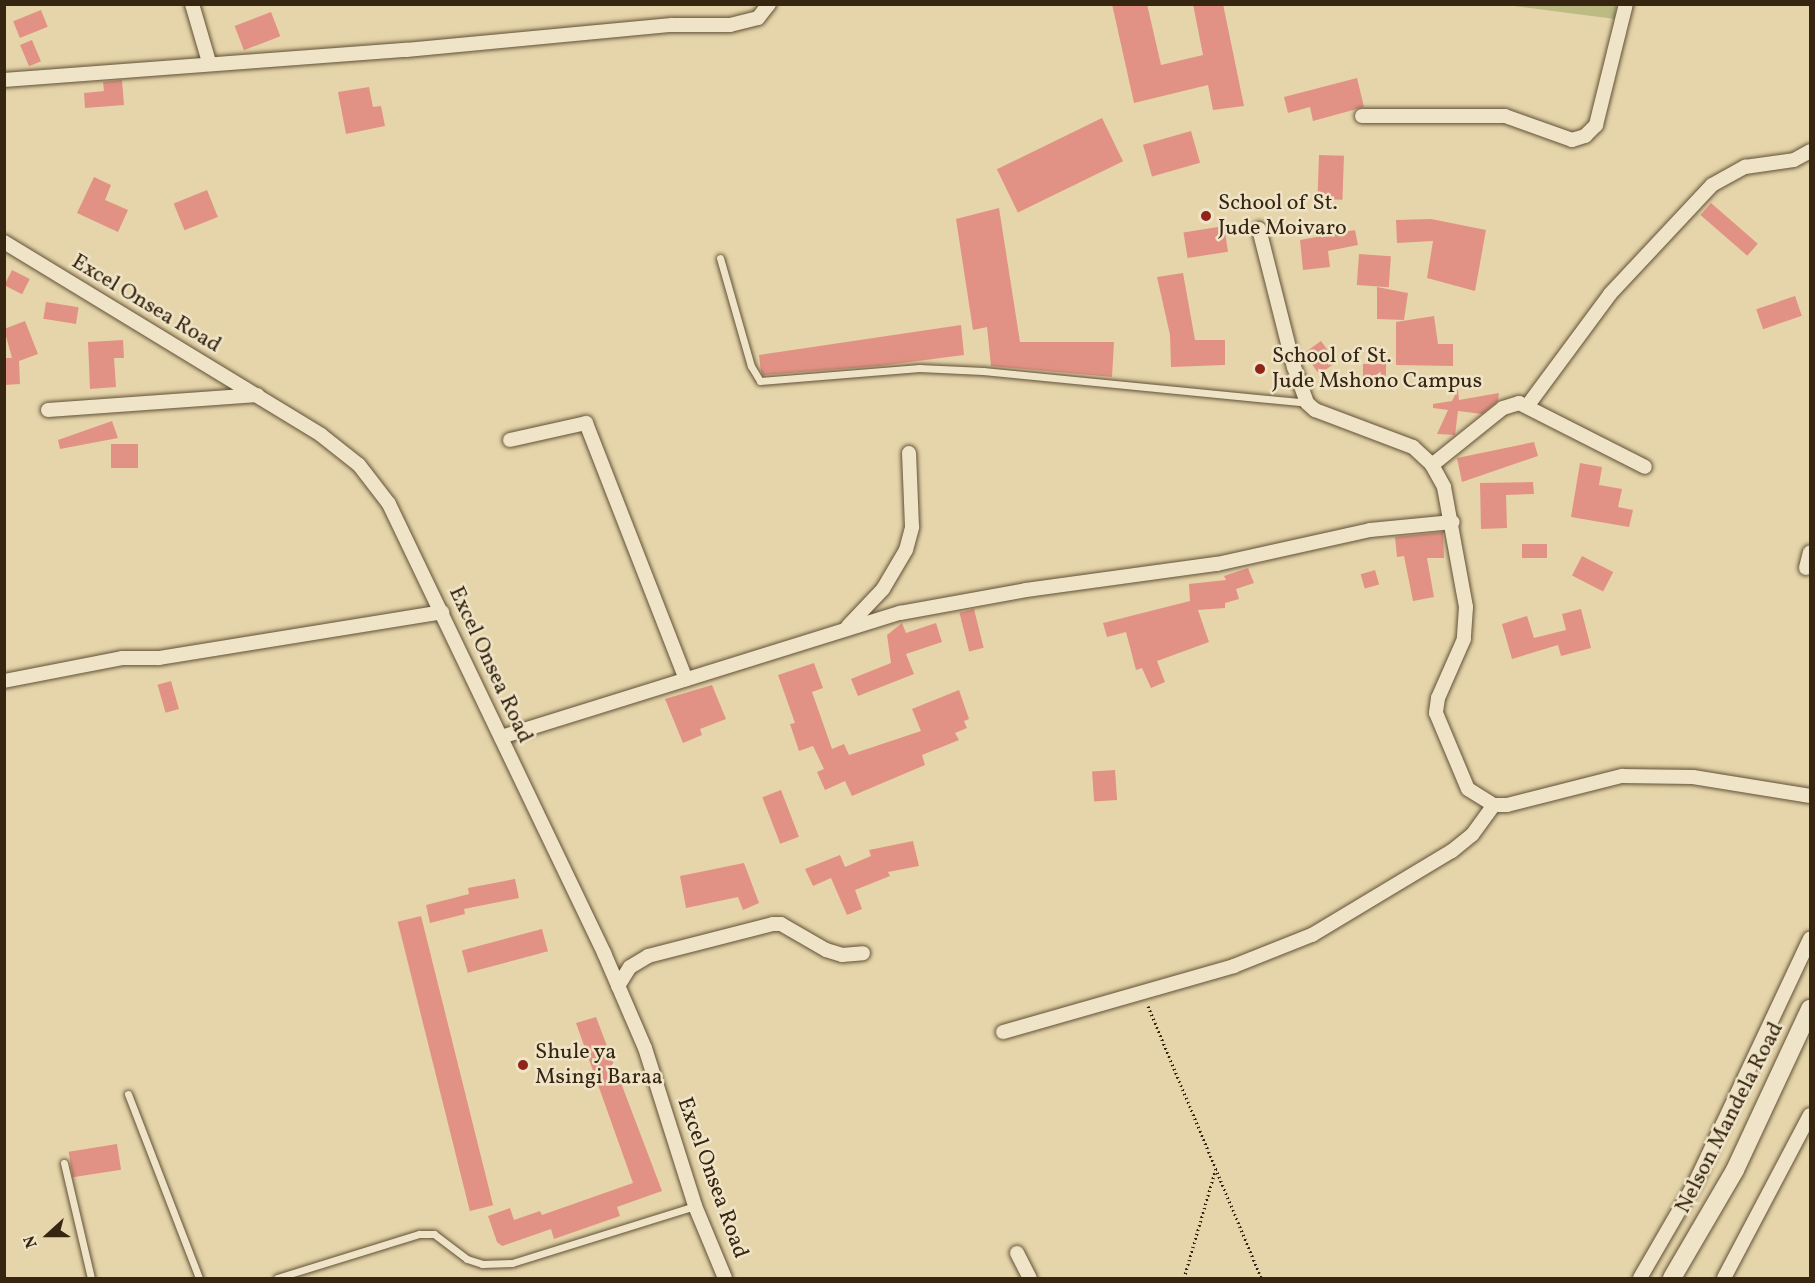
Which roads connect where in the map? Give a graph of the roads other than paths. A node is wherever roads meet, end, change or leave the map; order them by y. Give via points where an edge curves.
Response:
1 (192, 4) edge
2 (769, 4) edge
3 (1626, 4) edge
4 (209, 62) junction
5 (4, 80) edge
6 (1362, 116) dead end
7 (1810, 151) edge
8 (1259, 229) dead end
9 (4, 242) edge
10 (720, 258) dead end
11 (257, 395) junction
12 (1307, 403) junction
13 (1528, 405) junction
14 (48, 410) dead end
15 (510, 440) dead end
16 (909, 453) dead end
17 (1432, 465) junction
18 (1645, 467) dead end
19 (1453, 522) junction
20 (1810, 552) edge
21 (1806, 568) dead end
22 (442, 612) junction
23 (846, 628) junction
24 (686, 679) junction
25 (4, 681) edge
26 (501, 737) junction
27 (1810, 796) edge
28 (1494, 805) junction
29 (1810, 939) edge
30 (863, 953) dead end
31 (618, 986) junction
32 (1810, 1009) edge
33 (1003, 1032) dead end
34 (128, 1094) dead end
35 (1810, 1115) edge
36 (64, 1163) dead end
37 (695, 1206) junction
38 (1017, 1253) dead end
39 (91, 1278) edge
40 (198, 1278) edge
41 (277, 1278) edge
42 (725, 1278) edge
43 (1030, 1278) edge
44 (1640, 1278) edge
45 (1672, 1278) edge
46 (1725, 1278) edge

1 - 4 street
2 - 4 street via 758,18 730,25 672,25 395,51
3 - 6 street via 1596,125 1585,136 1572,140 1505,116
4 - 5 street
7 - 13 street via 1794,160 1745,167 1712,185 1597,309
8 - 12 street
9 - 11 street, Excel Onsea Road
10 - 12 lane via 751,366 760,381 919,368
11 - 14 street
11 - 22 street, Excel Onsea Road via 336,446 372,479 390,504
12 - 17 street via 1315,410 1404,441
13 - 17 street via 1503,408
13 - 18 street
15 - 24 street via 586,423
16 - 23 street via 912,527 906,550 883,589
17 - 19 street via 1444,487
19 - 23 street via 1370,530 1217,564 982,597
19 - 28 street via 1466,618 1464,639 1438,698 1436,713 1468,789
20 - 21 street
22 - 25 street via 159,658 122,658
22 - 26 street, Excel Onsea Road
23 - 24 street
24 - 26 street
26 - 31 street, Excel Onsea Road
27 - 28 street via 1693,777 1622,776
28 - 33 street via 1472,835 1452,851 1312,935 1234,966
29 - 44 street via 1695,1183
30 - 31 street via 842,955 826,950 782,924 773,924 648,956 630,967
31 - 37 street, Excel Onsea Road via 645,1048
32 - 45 main road, Nelson Mandela Road via 1735,1170
34 - 40 lane
35 - 46 street
36 - 39 lane
37 - 41 lane via 512,1263 482,1264 467,1259 434,1234 419,1234
37 - 42 street, Excel Onsea Road
38 - 43 street

